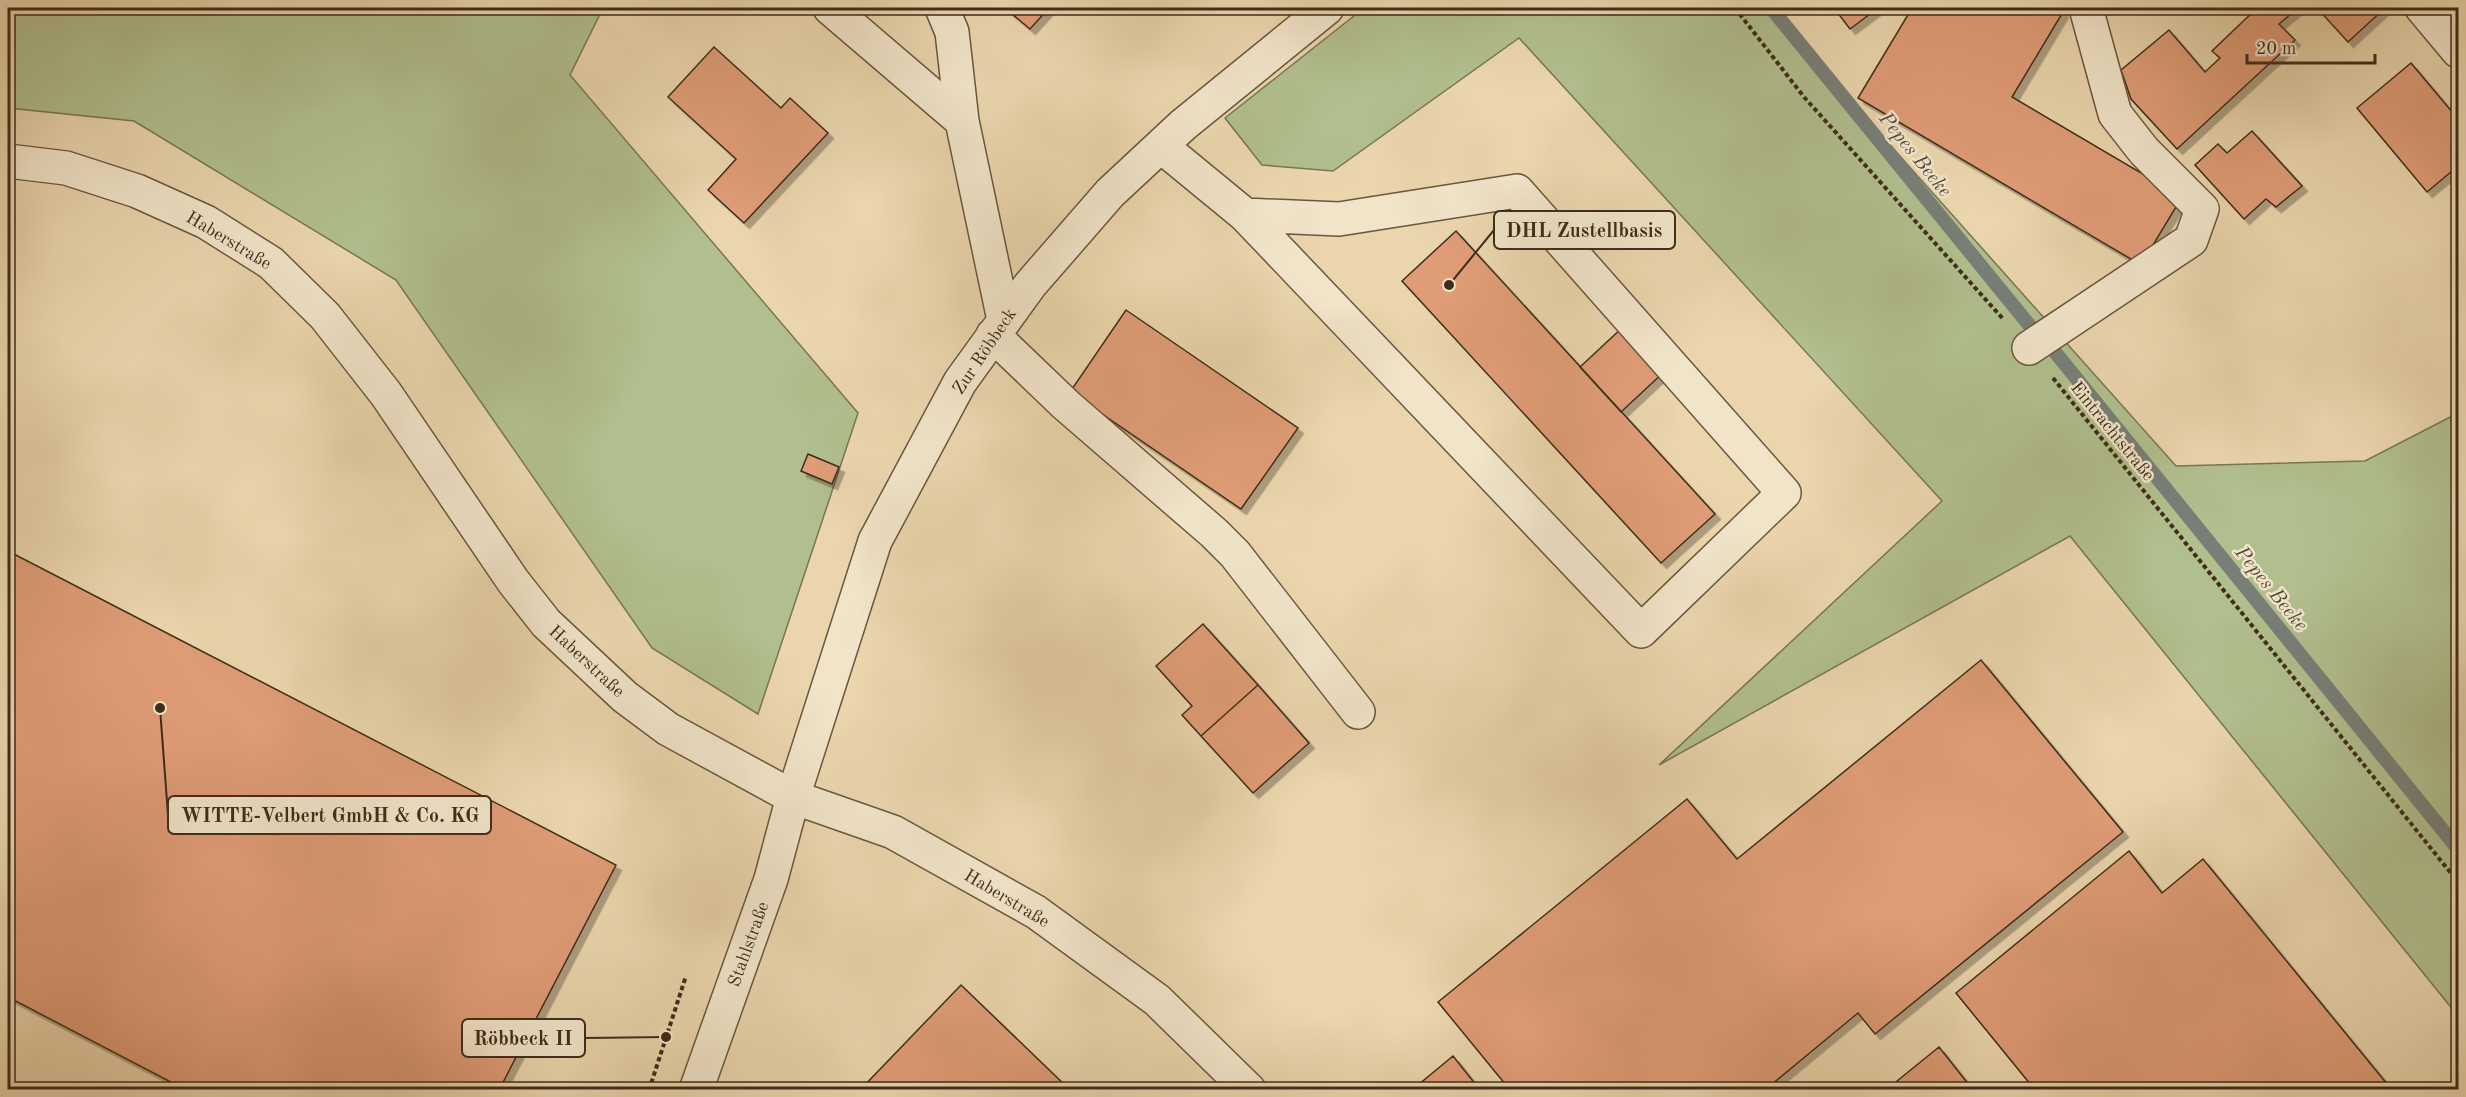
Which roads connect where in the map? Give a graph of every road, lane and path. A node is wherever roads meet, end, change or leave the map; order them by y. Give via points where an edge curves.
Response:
1 (830, 8) edge
2 (942, 8) edge
3 (1327, 8) edge
4 (1735, 8) edge
5 (2086, 8) edge
6 (2422, 8) edge
7 (2458, 51) edge
8 (962, 121) junction
9 (1161, 146) junction
10 (8, 161) edge
11 (1245, 215) junction
12 (998, 328) junction
13 (2029, 348) junction
14 (1358, 712) dead end
15 (793, 797) junction
16 (2458, 882) edge
17 (686, 976) dead end
18 (649, 1089) edge
19 (696, 1089) edge
20 (1249, 1089) edge

1 - 8 street
2 - 8 street via 952,32
3 - 9 street, Zur Röbbeck
4 - 13 path, Eintrachtstraße via 1804,97
5 - 13 street via 2115,114 2144,151 2202,209 2191,240
6 - 7 street
8 - 12 street
9 - 11 street
9 - 12 street, Zur Röbbeck via 1110,193
10 - 15 street, Haberstraße via 66,168 137,191 207,222 271,263 325,316 386,394 546,623 625,697 668,729
11 - 11 street via 1641,631 1784,493 1517,191 1339,219
12 - 14 street via 1066,405 1228,547
12 - 15 street, Zur Röbbeck via 960,382 875,541
13 - 16 path, Eintrachtstraße
15 - 19 street, Stahlstraße via 771,879
15 - 20 street, Haberstraße via 893,832 1036,912 1157,1000
17 - 18 path

